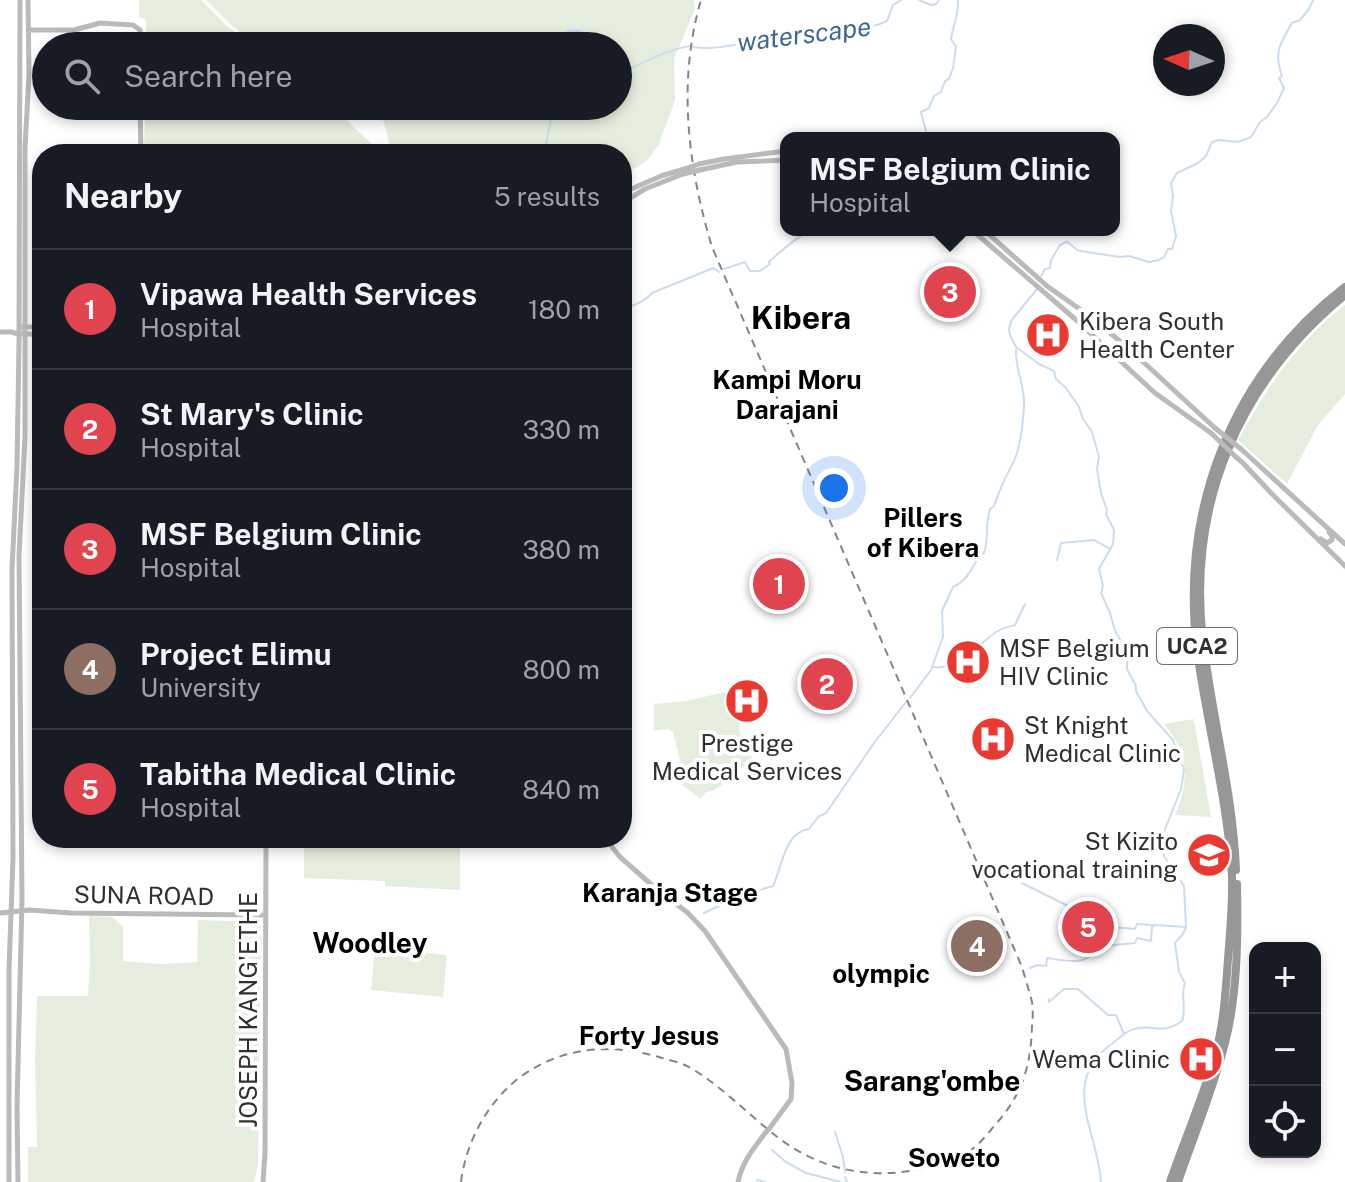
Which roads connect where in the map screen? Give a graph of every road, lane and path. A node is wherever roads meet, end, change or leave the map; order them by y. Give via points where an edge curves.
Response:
1 (20, 0) edge
2 (28, 0) edge
3 (29, 30) junction
4 (140, 32) edge
5 (20, 75) junction
6 (29, 75) junction
7 (140, 120) edge
8 (141, 144) edge
9 (780, 152) edge
10 (780, 160) edge
11 (700, 167) junction
12 (683, 172) junction
13 (632, 188) edge
14 (632, 197) edge
15 (980, 236) edge
16 (990, 236) edge
17 (1033, 278) junction
18 (1345, 287) edge
19 (1345, 295) edge
20 (32, 329) edge
21 (21, 331) junction
22 (0, 332) edge
23 (32, 333) edge
24 (1127, 347) junction
25 (1129, 368) junction
26 (1213, 430) junction
27 (1315, 517) junction
28 (1305, 527) junction
29 (1345, 544) edge
30 (16, 563) junction
31 (1345, 563) edge
32 (266, 848) edge
33 (613, 848) edge
34 (12, 911) junction
35 (21, 911) junction
36 (0, 913) edge
37 (266, 915) junction
38 (1220, 1051) junction
39 (1215, 1064) junction
40 (9, 1182) edge
41 (18, 1182) edge
42 (263, 1182) edge
43 (738, 1182) edge
44 (1170, 1182) edge
45 (1178, 1182) edge

1 - 5 main road
2 - 3 main road
3 - 4 main road via 74,30 100,23 133,25
3 - 6 main road
5 - 6 main road
5 - 21 main road
6 - 21 main road
7 - 8 main road
9 - 11 main road
10 - 11 main road
11 - 12 main road, bridge
11 - 12 main road, bridge
12 - 13 main road
12 - 14 main road
15 - 17 main road
16 - 17 main road
17 - 24 main road
17 - 25 main road via 1042,292
18 - 38 highway, UCA2 via 1292,336 1245,401 1220,452 1198,535 1198,652 1232,879
19 - 38 highway, UCA2 via 1284,355 1248,409 1227,451 1206,524 1201,614 1237,877 1236,970
20 - 21 main road
21 - 22 main road
21 - 23 main road
21 - 30 main road via 25,436
24 - 25 main road via 1103,330 1098,332
24 - 26 main road
25 - 26 main road via 1155,393
26 - 27 main road, bridge
26 - 28 main road, bridge
27 - 28 main road via 1332,540 1324,542
27 - 29 main road
28 - 31 main road
30 - 34 main road
30 - 35 main road
32 - 37 main road, JOSEPH KANG'ETHE
33 - 43 main road via 705,931 786,1049 791,1099 746,1160
34 - 35 main road, SUNA ROAD
34 - 36 main road, SUNA ROAD
34 - 40 main road
35 - 37 main road, SUNA ROAD
35 - 41 main road
37 - 42 main road, JOSEPH KANG'ETHE
38 - 39 highway, UCA2
39 - 44 highway, UCA2
39 - 45 highway, UCA2 via 1212,1091

